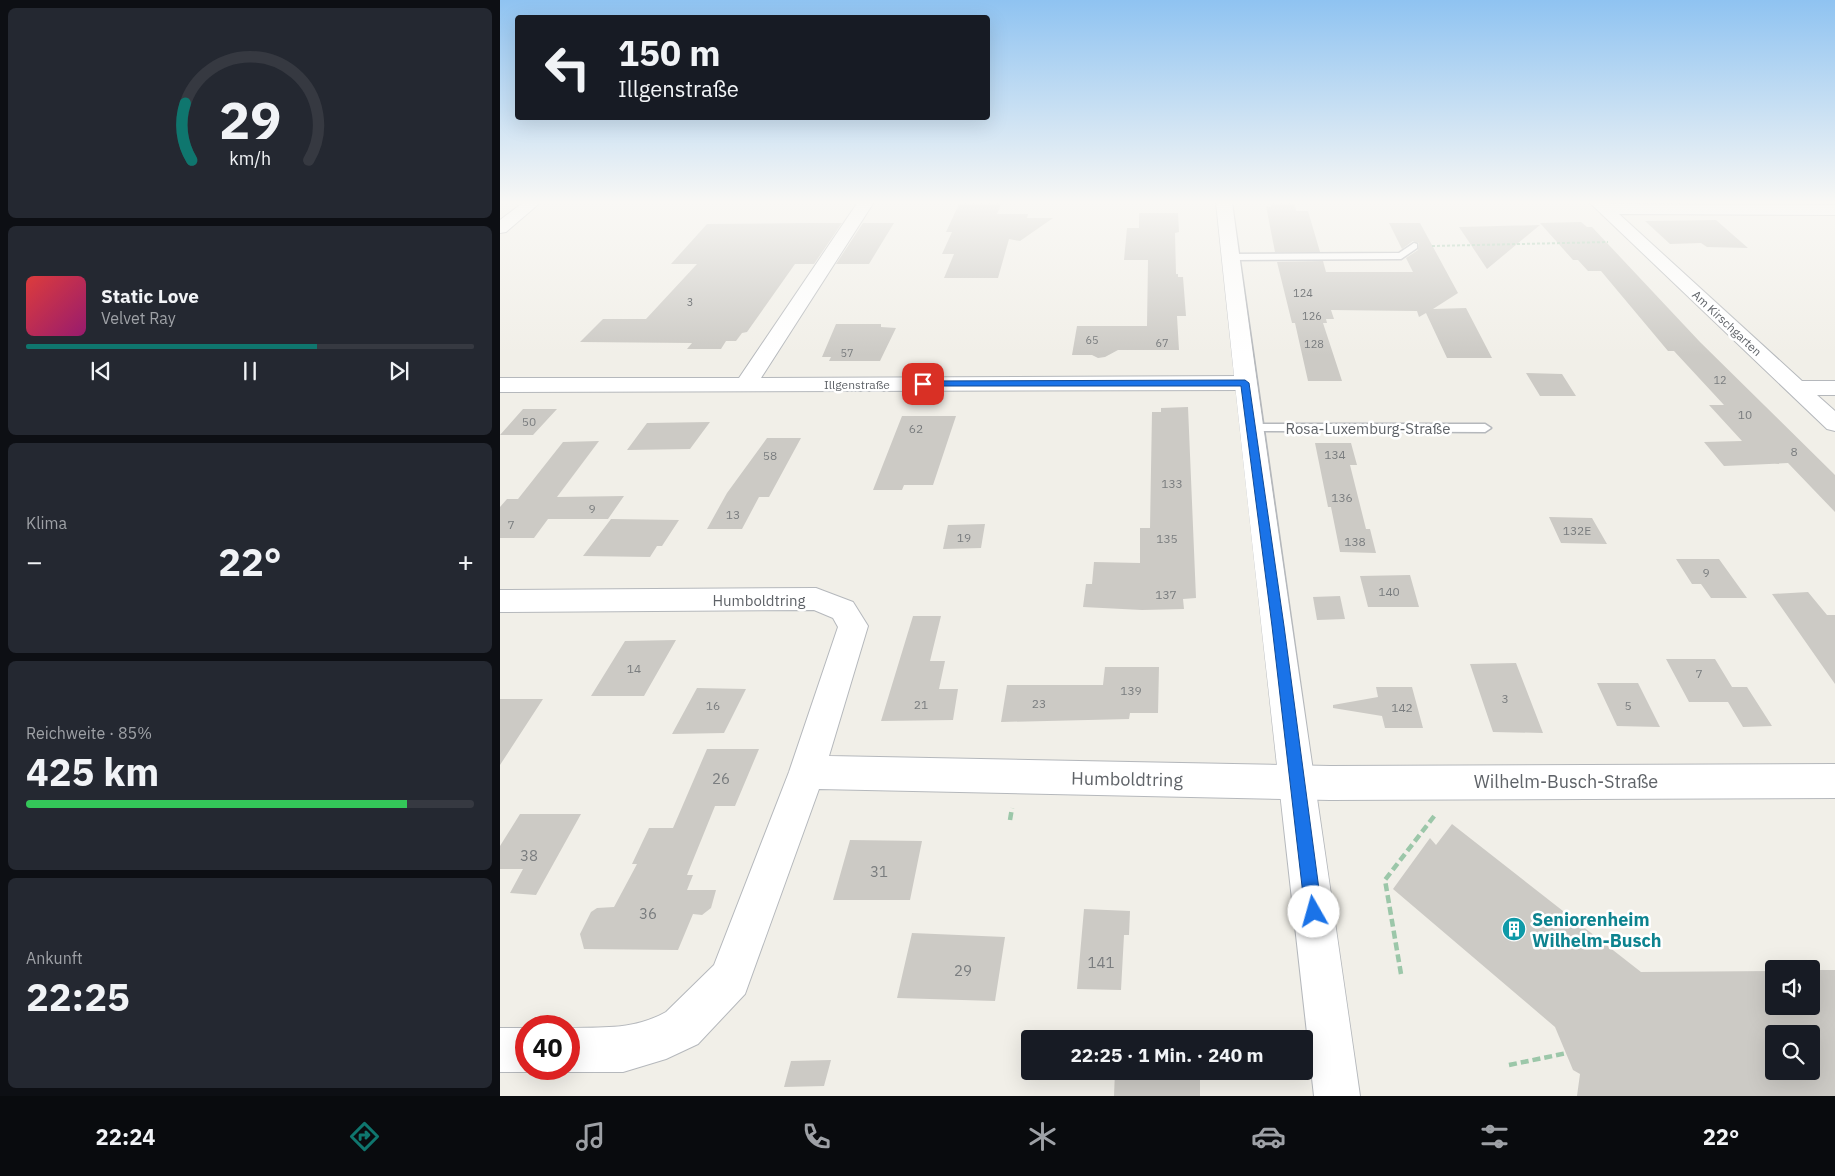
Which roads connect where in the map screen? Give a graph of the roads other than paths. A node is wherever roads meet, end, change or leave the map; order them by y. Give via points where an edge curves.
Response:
1 (832, 253) edge
2 (1230, 253) edge
3 (1405, 253) edge
4 (1653, 253) edge
5 (1230, 257) junction
6 (1245, 383) junction
7 (746, 384) junction
8 (500, 385) edge
9 (1796, 388) junction
10 (1835, 388) edge
11 (1835, 424) edge
12 (1251, 428) junction
13 (1485, 428) dead end
14 (500, 601) edge
15 (807, 772) junction
16 (1298, 781) junction
17 (1835, 781) edge
18 (500, 1050) edge
19 (515, 1050) edge
20 (580, 1050) edge
21 (1337, 1096) edge

1 - 7 street
2 - 5 street
3 - 5 lane via 1401,256
4 - 9 street, Am Kirschgarten
5 - 6 street
6 - 7 street, Illgenstraße
6 - 12 street
7 - 8 street, Illgenstraße
9 - 10 street
9 - 11 street, Am Kirschgarten
12 - 13 lane, Rosa-Luxemburg-Straße
12 - 16 street
14 - 15 street, Humboldtring via 816,599 843,610 853,626
15 - 16 street, Humboldtring
15 - 20 street, Humboldtring via 730,979 682,1028 666,1037 623,1050
16 - 17 street, Wilhelm-Busch-Straße
16 - 21 street
18 - 19 street

